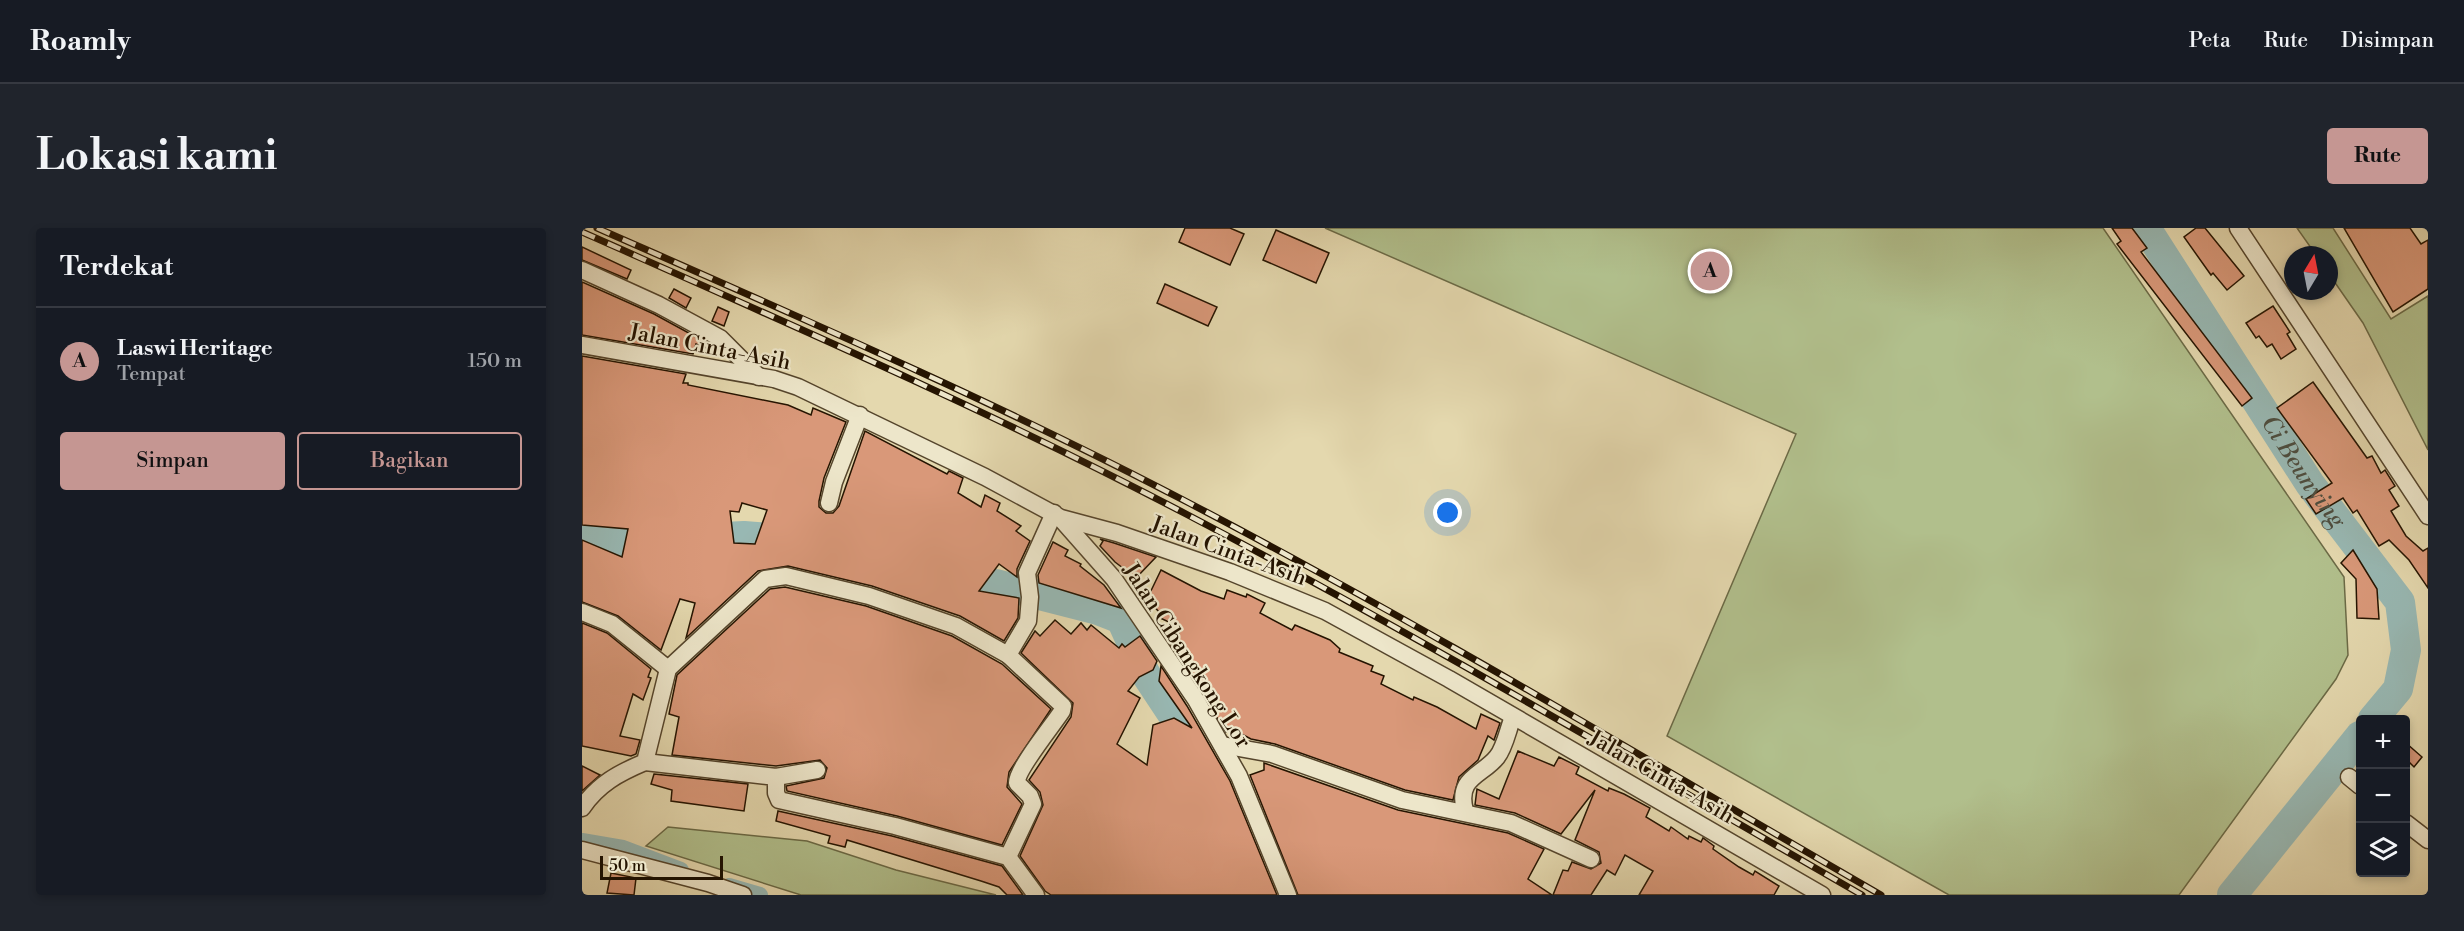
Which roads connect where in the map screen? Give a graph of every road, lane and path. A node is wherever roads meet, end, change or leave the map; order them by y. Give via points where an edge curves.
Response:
1 (2238, 228) edge
2 (582, 270) edge
3 (582, 345) edge
4 (759, 377) junction
5 (860, 415) junction
6 (829, 503) dead end
7 (1058, 516) junction
8 (2428, 516) edge
9 (582, 612) edge
10 (1008, 656) junction
11 (668, 669) junction
12 (1513, 717) junction
13 (1222, 744) junction
14 (645, 762) junction
15 (817, 770) dead end
16 (776, 777) junction
17 (582, 808) edge
18 (1465, 811) junction
19 (2410, 825) edge
20 (2426, 833) edge
21 (582, 850) edge
22 (1008, 857) junction
23 (1592, 859) dead end
24 (743, 895) edge
25 (1036, 895) edge
26 (1288, 895) edge
27 (1822, 895) edge

1 - 8 street
2 - 4 street via 720,338
3 - 4 street, Jalan Cinta-Asih
4 - 5 street, Jalan Cinta-Asih via 798,387
5 - 6 street
5 - 7 street, Jalan Cinta-Asih
7 - 10 street via 1028,569 1028,621
7 - 12 street, Jalan Cinta-Asih via 1230,572 1300,600 1405,654
7 - 13 street, Jalan Cibangkong Lor via 1114,579
9 - 11 street via 612,624
10 - 11 street via 956,626 897,604 778,575 765,579
10 - 22 street via 1064,708 1017,775 1017,783 1033,804
11 - 14 street
12 - 18 street via 1499,755 1476,773 1465,791
12 - 27 street, Jalan Cinta-Asih
13 - 18 street via 1272,754 1402,800
13 - 26 street, Jalan Cibangkong Lor
14 - 16 street
14 - 17 street via 612,778
15 - 16 street
16 - 22 street via 779,800
18 - 23 street via 1537,832
19 - 20 street
21 - 24 street
22 - 25 street

